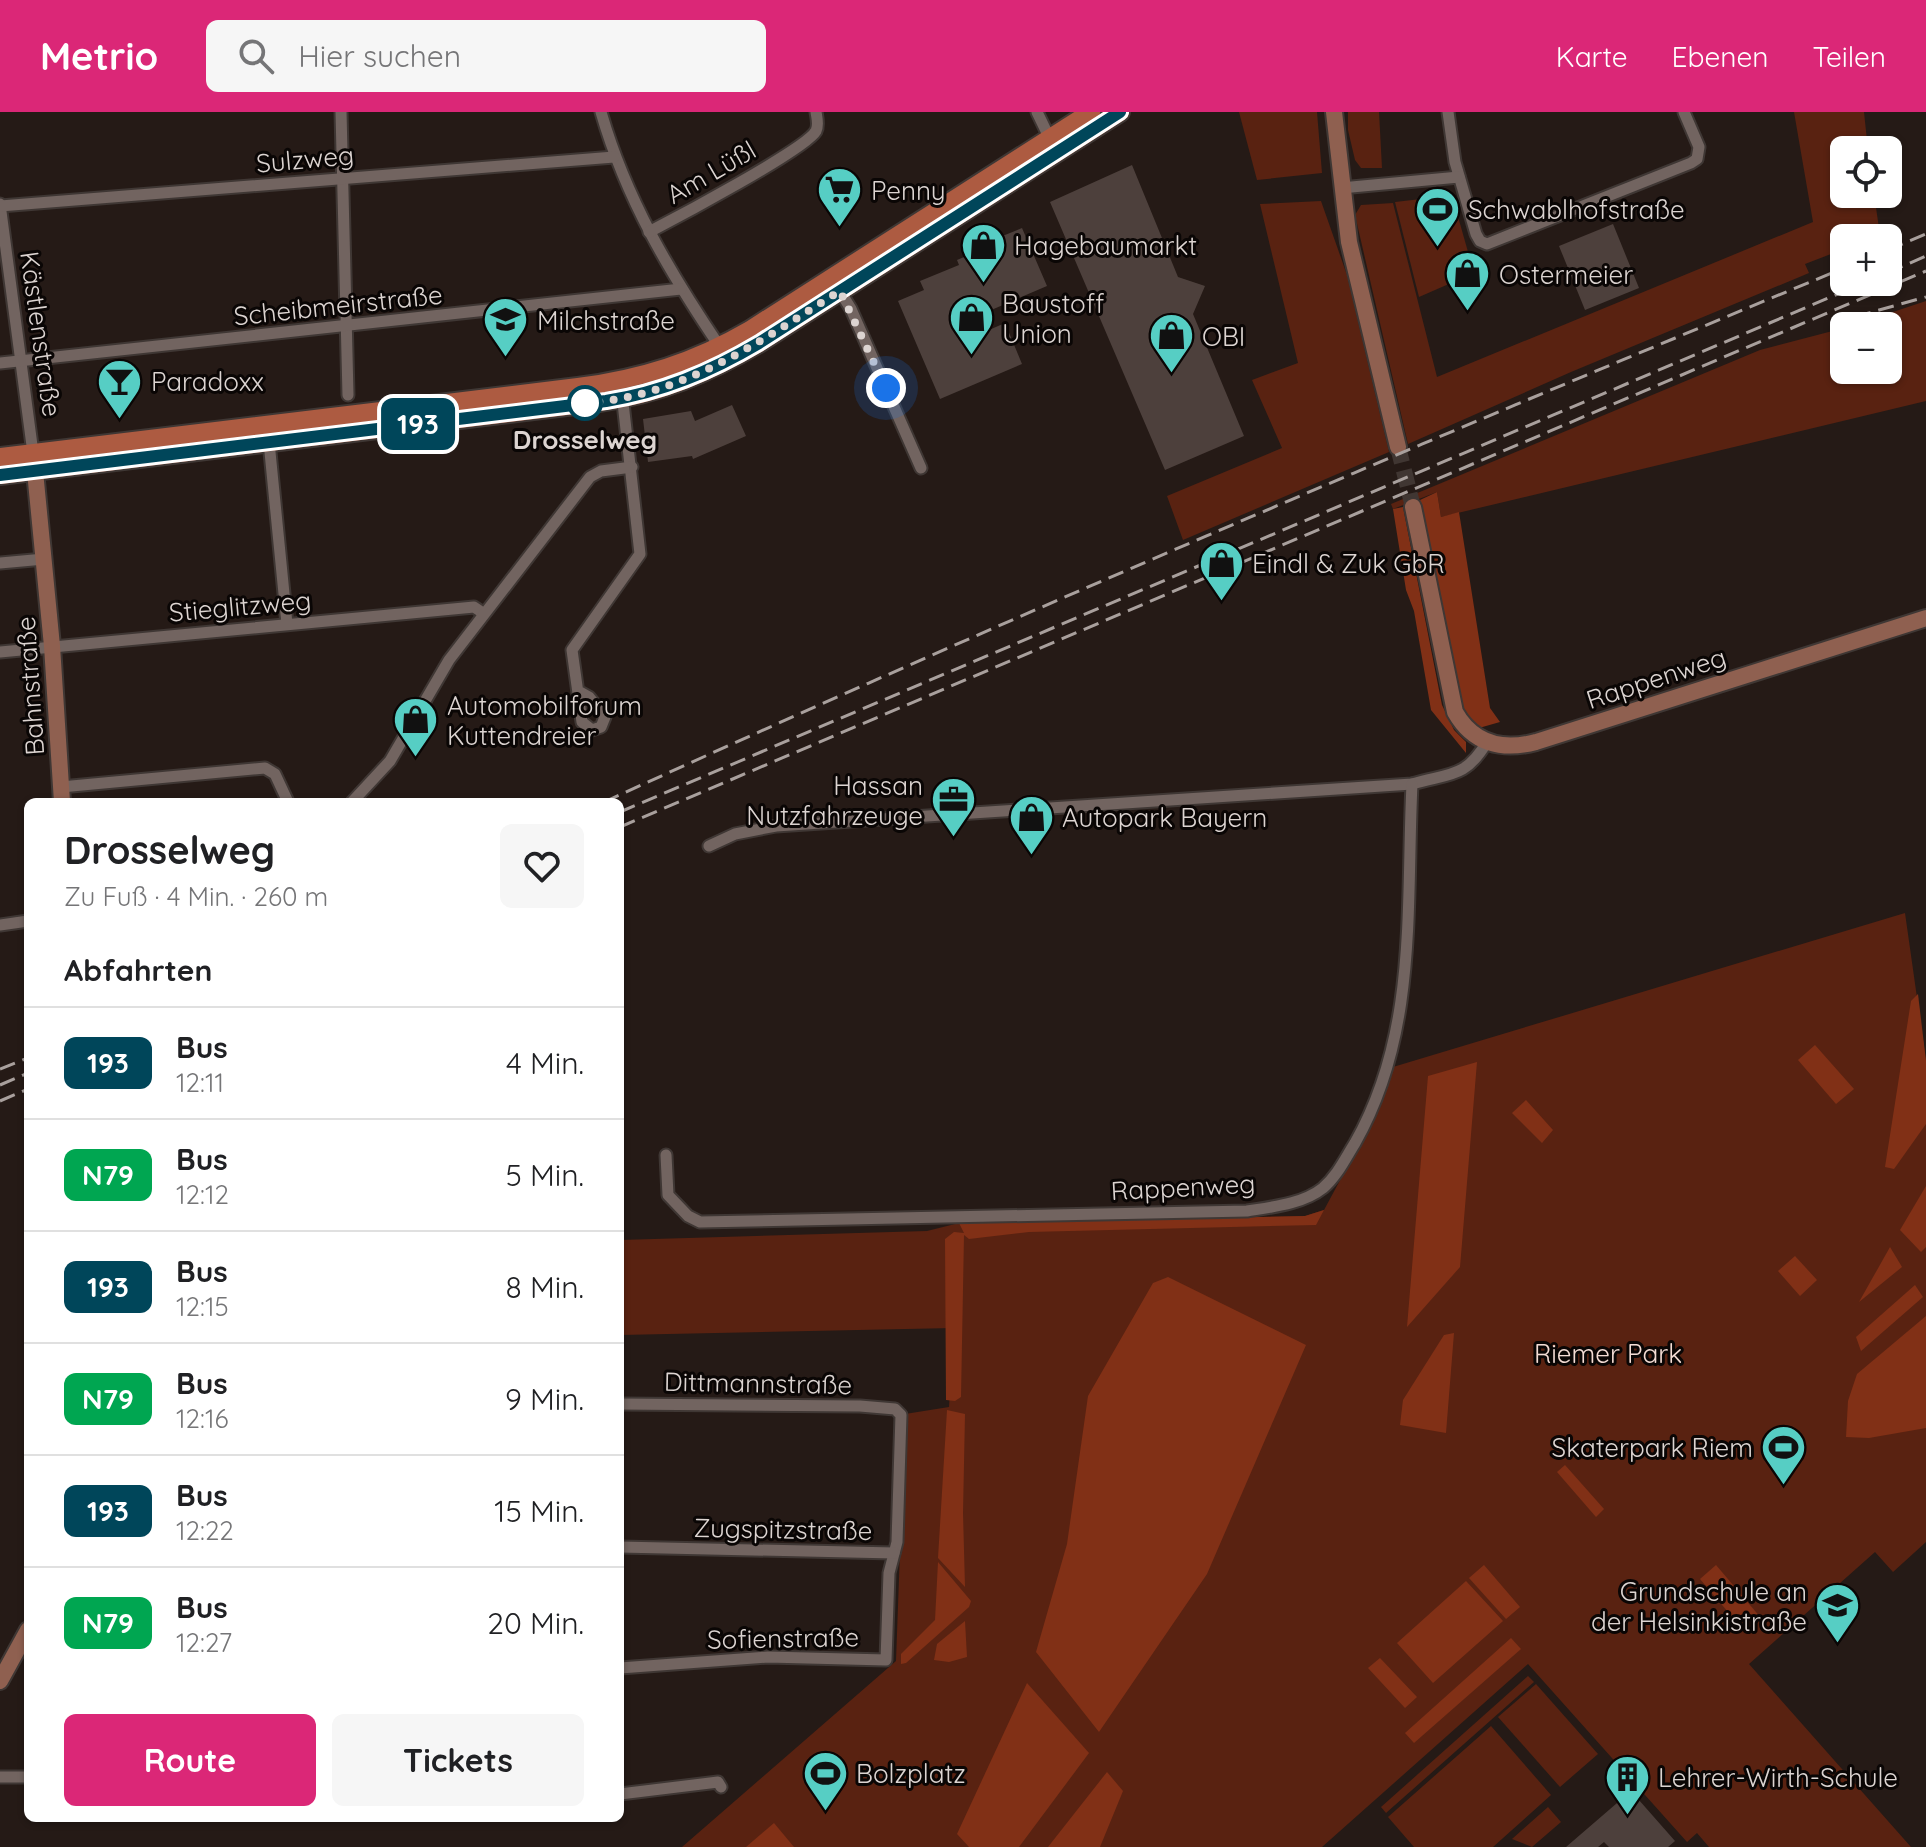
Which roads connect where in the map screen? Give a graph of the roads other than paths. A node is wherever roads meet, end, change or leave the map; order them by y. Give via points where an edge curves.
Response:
1 (341, 112) edge
2 (601, 112) edge
3 (816, 112) edge
4 (1037, 112) edge
5 (1091, 112) edge
6 (1120, 112) edge
7 (1334, 112) edge
8 (1448, 112) edge
9 (1684, 112) edge
10 (1050, 139) junction
11 (614, 157) junction
12 (1459, 177) junction
13 (342, 178) junction
14 (1341, 188) junction
15 (0, 205) edge
16 (649, 232) junction
17 (835, 284) junction
18 (681, 289) junction
19 (346, 327) junction
20 (720, 347) junction
21 (20, 360) junction
22 (0, 363) edge
23 (622, 390) junction
24 (348, 395) dead end
25 (269, 442) junction
26 (1398, 447) tunnel mouth
27 (0, 457) edge
28 (34, 462) junction
29 (632, 467) junction
30 (921, 468) dead end
31 (0, 475) edge
32 (1413, 507) tunnel mouth
33 (44, 559) junction
34 (0, 563) edge
35 (483, 613) junction
36 (1926, 618) edge
37 (287, 624) junction
38 (52, 646) junction
39 (0, 652) edge
40 (580, 692) dead end
41 (1487, 742) junction
42 (1412, 784) junction
43 (62, 795) edge
44 (286, 798) edge
45 (356, 798) edge
46 (709, 846) dead end
47 (24, 922) edge
48 (0, 925) edge
49 (666, 1155) dead end
50 (624, 1404) edge
51 (895, 1409) joint
52 (624, 1547) edge
53 (894, 1553) junction
54 (24, 1637) edge
55 (624, 1668) edge
56 (0, 1681) edge
57 (0, 1777) edge
58 (24, 1777) edge
59 (721, 1787) dead end
60 (624, 1794) edge

1 - 13 street
2 - 11 street
3 - 16 street, Am Lüßl via 818,125 809,139
4 - 10 street
5 - 10 main road
6 - 17 main road
7 - 14 street
8 - 12 street
9 - 12 street via 1699,147 1697,159 1499,241 1480,241
10 - 17 main road
11 - 13 street, Sulzweg
11 - 16 street
12 - 14 street
13 - 15 street, Sulzweg
13 - 19 street
14 - 26 street
15 - 21 street, Kästlenstraße
16 - 18 street
17 - 20 main road
17 - 23 main road via 710,370 651,392
17 - 30 street
18 - 19 street, Scheibmeirstraße
18 - 20 street
19 - 21 street, Scheibmeirstraße
19 - 24 street
20 - 23 main road
21 - 22 street, Scheibmeirstraße
21 - 28 street, Kästlenstraße
23 - 25 main road
23 - 28 main road
23 - 29 street
25 - 28 main road
25 - 37 street
27 - 28 main road
28 - 31 main road
28 - 33 street, Bahnstraße
29 - 35 street via 590,477
29 - 40 street via 640,554 572,650
32 - 41 street via 1452,702 1467,730
33 - 34 street
33 - 38 street, Bahnstraße
35 - 37 street, Stieglitzweg via 474,607
35 - 45 street via 390,761
36 - 41 street, Rappenweg via 1521,746
37 - 38 street, Stieglitzweg
38 - 39 street, Stieglitzweg
38 - 43 street, Bahnstraße
41 - 42 street via 1464,770
42 - 46 street via 776,826 735,834
42 - 49 street, Rappenweg via 1403,1006 1386,1073 1338,1173 1303,1198 1247,1211 700,1222 668,1195
43 - 44 street via 265,768 275,774
47 - 48 street
50 - 51 street, Dittmannstraße
51 - 53 street, Zugspitzstraße via 901,1415
52 - 53 street, Zugspitzstraße
53 - 55 street, Sofienstraße via 886,1660 768,1657
54 - 56 street
57 - 58 street
59 - 60 street via 718,1782

